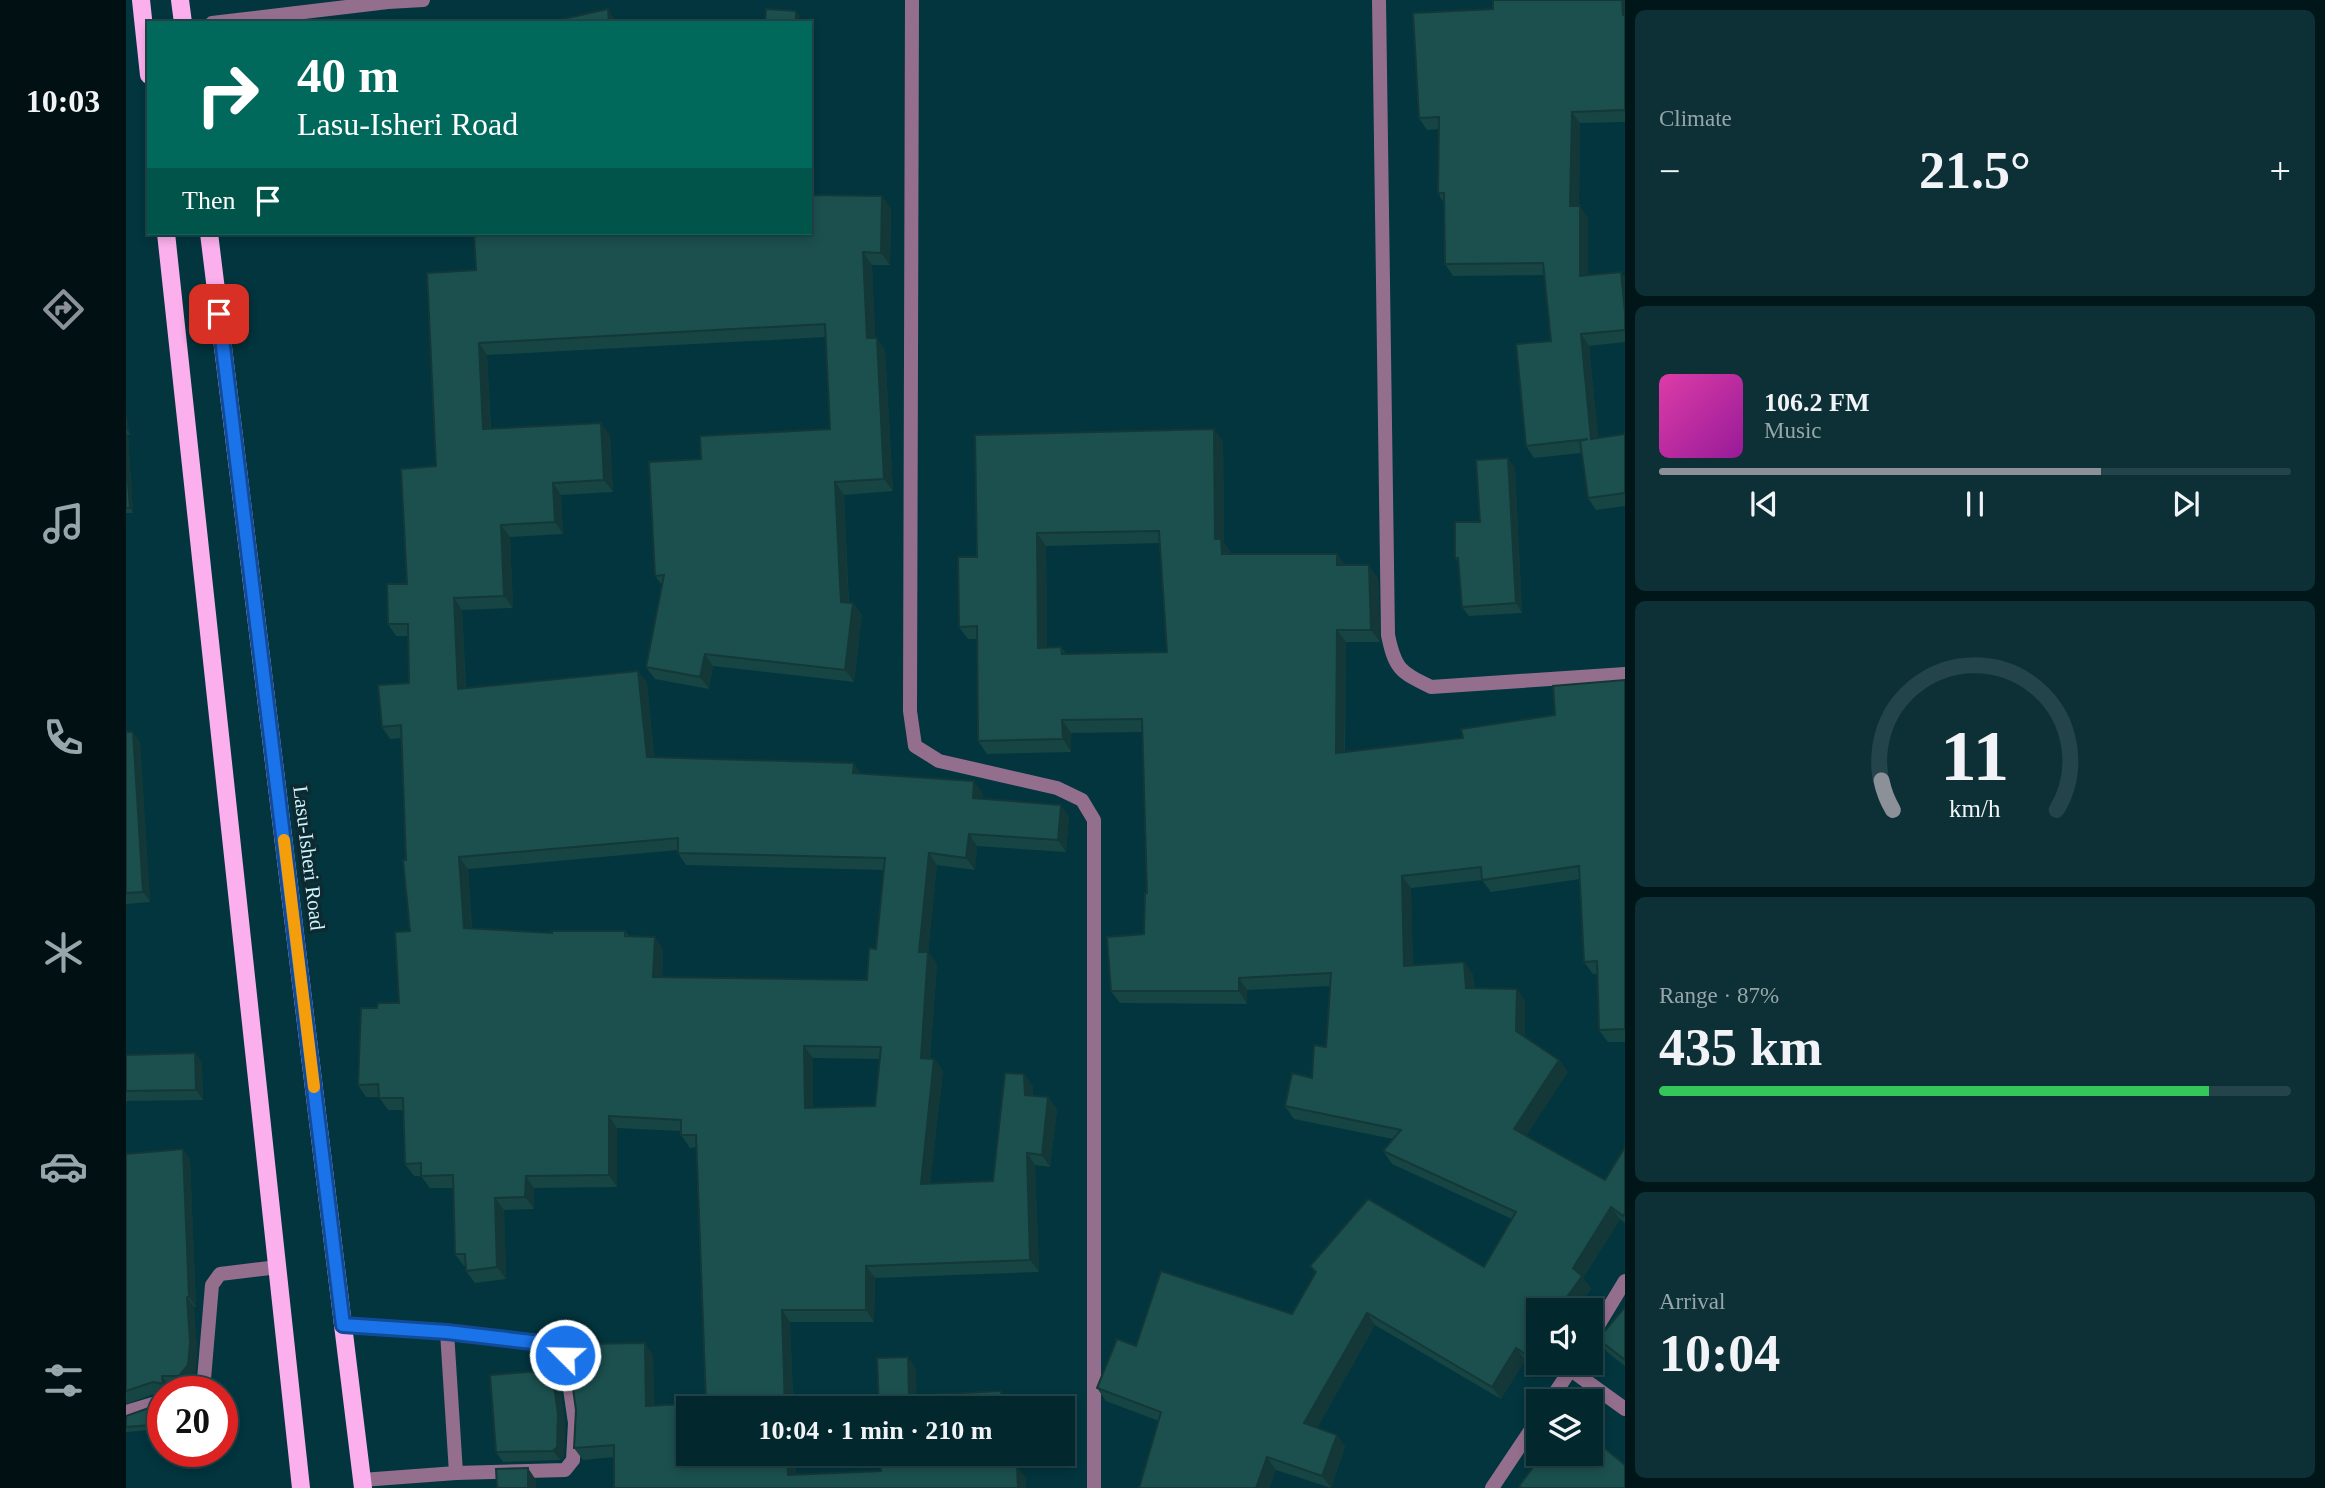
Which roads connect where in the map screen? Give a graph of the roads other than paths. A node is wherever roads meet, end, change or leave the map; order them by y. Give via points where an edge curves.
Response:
1 (141, 0) edge
2 (180, 0) edge
3 (423, 0) edge
4 (912, 0) edge
5 (1379, 0) edge
6 (183, 21) edge
7 (229, 21) edge
8 (147, 56) edge
9 (166, 235) edge
10 (209, 235) edge
11 (1625, 674) edge
12 (278, 1267) junction
13 (1625, 1281) edge
14 (1603, 1317) edge
15 (343, 1325) junction
16 (447, 1332) junction
17 (1583, 1375) edge
18 (204, 1376) edge
19 (147, 1406) edge
20 (1625, 1409) edge
21 (126, 1412) edge
22 (1526, 1437) edge
23 (456, 1473) junction
24 (363, 1484) edge
25 (301, 1488) edge
26 (1094, 1488) edge
27 (1492, 1488) edge

1 - 8 main road
2 - 6 main road
3 - 7 street
4 - 26 street via 910,711 915,746 939,761 1057,788 1082,800 1094,820
5 - 11 street via 1388,635 1394,660 1408,676 1431,687
9 - 12 main road
10 - 15 main road, Lasu-Isheri Road
12 - 18 street via 220,1274 212,1284
12 - 25 main road
13 - 14 street
15 - 16 street
15 - 24 main road, Lasu-Isheri Road
16 - 23 street
16 - 23 street via 549,1344 565,1355 575,1423 573,1460 565,1470
17 - 20 street
19 - 21 street
22 - 27 street
23 - 24 street

